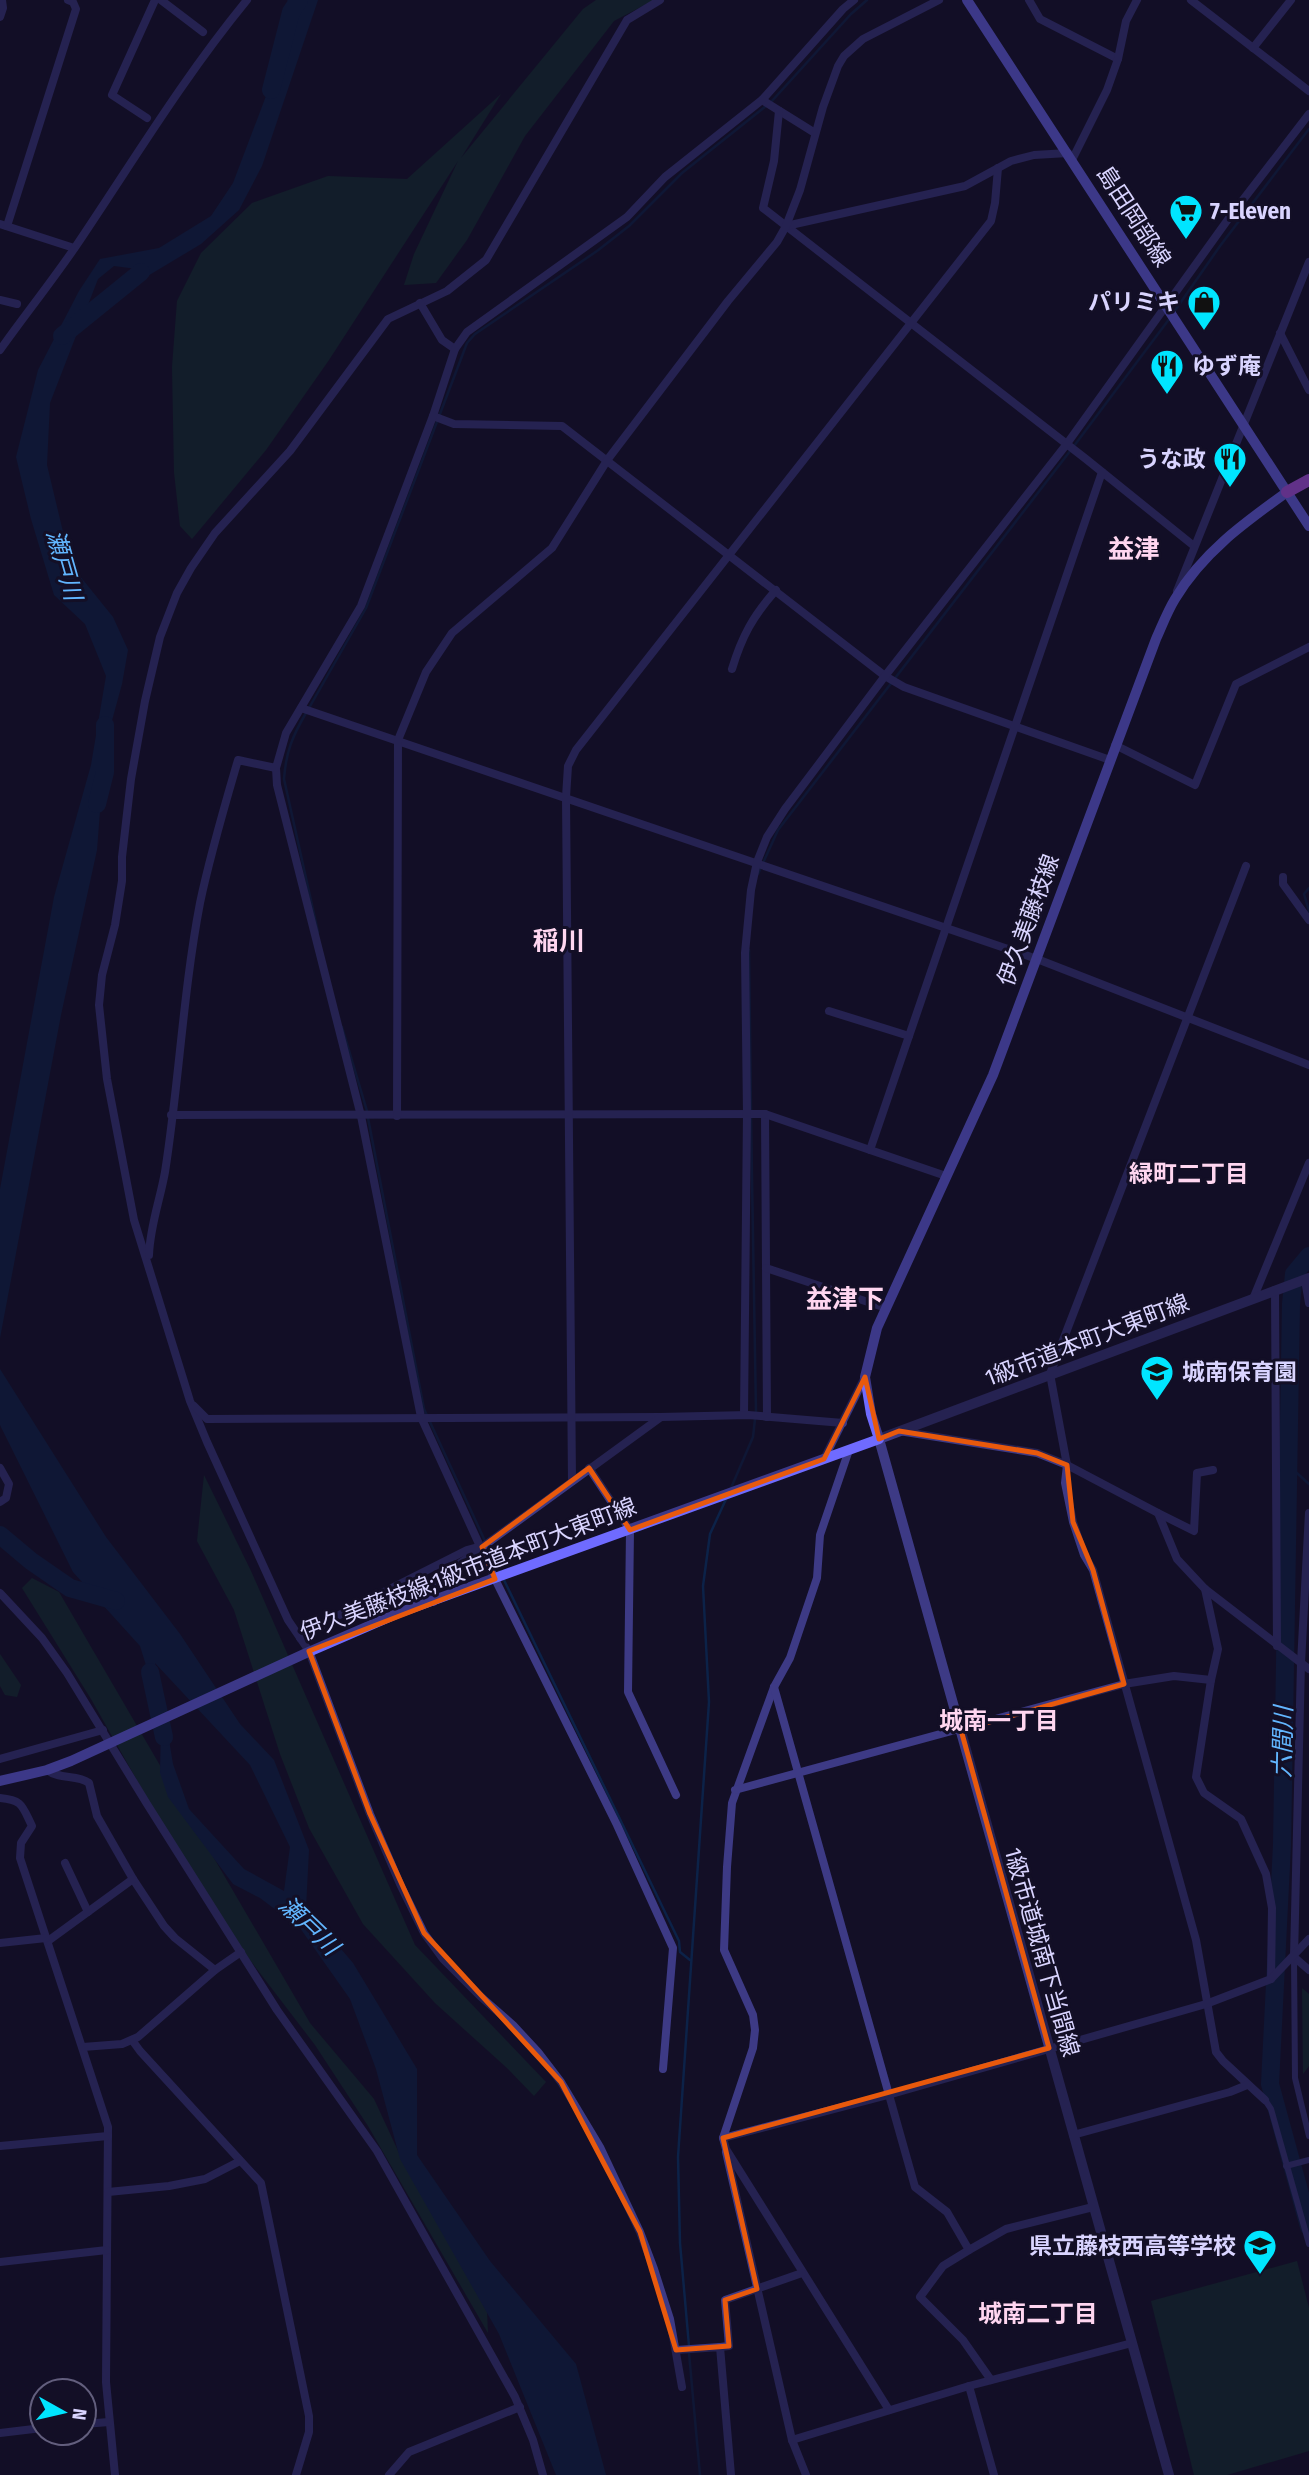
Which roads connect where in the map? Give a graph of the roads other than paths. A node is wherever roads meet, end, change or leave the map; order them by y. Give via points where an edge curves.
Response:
1 (2, 0) edge
2 (68, 0) edge
3 (155, 0) edge
4 (161, 0) edge
5 (247, 0) edge
6 (660, 0) edge
7 (854, 0) edge
8 (939, 0) edge
9 (967, 0) edge
10 (1029, 0) edge
11 (1137, 0) edge
12 (1191, 0) edge
13 (1291, 0) edge
14 (0, 17) edge
15 (203, 32) dead end
16 (1253, 48) junction
17 (1118, 59) junction
18 (1309, 91) edge
19 (762, 100) junction
20 (779, 111) junction
21 (1309, 114) edge
22 (147, 118) dead end
23 (815, 133) junction
24 (1070, 157) junction
25 (998, 168) junction
26 (4, 225) edge
27 (786, 226) junction
28 (74, 248) junction
29 (1309, 262) edge
30 (0, 300) edge
31 (419, 303) junction
32 (18, 304) dead end
33 (1167, 305) junction
34 (911, 321) junction
35 (1280, 333) junction
36 (455, 349) junction
37 (0, 350) edge
38 (1309, 390) edge
39 (433, 416) junction
40 (1244, 425) junction
41 (1066, 445) junction
42 (608, 459) junction
43 (1102, 472) junction
44 (1309, 480) edge
45 (1287, 492) junction
46 (1309, 526) edge
47 (1194, 546) junction
48 (730, 554) junction
49 (776, 590) junction
50 (1174, 601) junction
51 (1309, 647) edge
52 (732, 669) dead end
53 (885, 676) junction
54 (301, 708) junction
55 (1015, 726) junction
56 (398, 740) junction
57 (1115, 745) junction
58 (1110, 760) junction
59 (276, 768) junction
60 (566, 797) junction
61 (757, 862) junction
62 (1246, 866) dead end
63 (1283, 877) dead end
64 (1309, 920) edge
65 (946, 928) junction
66 (1037, 959) junction
67 (829, 1011) dead end
68 (1188, 1017) junction
69 (909, 1036) junction
70 (1309, 1065) edge
71 (747, 1113) junction
72 (765, 1114) junction
73 (171, 1115) junction
74 (568, 1115) junction
75 (361, 1116) junction
76 (397, 1116) junction
77 (870, 1150) junction
78 (1309, 1163) edge
79 (946, 1176) junction
80 (148, 1262) junction
81 (766, 1268) junction
82 (1307, 1279) edge
83 (1275, 1290) junction
84 (1253, 1298) junction
85 (1309, 1303) edge
86 (886, 1308) junction
87 (1050, 1374) junction
88 (865, 1377) junction
89 (190, 1401) junction
90 (746, 1415) junction
91 (571, 1416) junction
92 (421, 1417) junction
93 (662, 1417) junction
94 (767, 1417) junction
95 (842, 1423) junction
96 (899, 1431) junction
97 (879, 1439) junction
98 (849, 1450) junction
99 (824, 1459) junction
100 (1067, 1465) junction
101 (0, 1468) edge
102 (589, 1468) junction
103 (1213, 1470) dead end
104 (572, 1480) junction
105 (0, 1502) edge
106 (1158, 1513) junction
107 (1309, 1513) edge
108 (630, 1530) junction
109 (482, 1547) junction
110 (495, 1579) junction
111 (1205, 1589) junction
112 (0, 1593) edge
113 (433, 1602) junction
114 (300, 1638) junction
115 (1277, 1646) junction
116 (309, 1651) junction
117 (1301, 1663) junction
118 (1309, 1669) edge
119 (1211, 1680) junction
120 (1124, 1684) junction
121 (774, 1687) junction
122 (103, 1730) junction
123 (961, 1730) junction
124 (112, 1742) junction
125 (0, 1759) edge
126 (47, 1770) junction
127 (797, 1774) junction
128 (0, 1781) edge
129 (735, 1790) junction
130 (676, 1795) dead end
131 (0, 1798) edge
132 (65, 1863) dead end
133 (133, 1879) junction
134 (88, 1912) junction
135 (47, 1939) junction
136 (1309, 1939) edge
137 (0, 1943) edge
138 (240, 1952) junction
139 (1294, 1957) junction
140 (215, 1970) junction
141 (1309, 1970) edge
142 (1271, 1979) junction
143 (1206, 2004) junction
144 (132, 2040) junction
145 (83, 2047) junction
146 (1049, 2048) junction
147 (663, 2068) dead end
148 (1247, 2085) junction
149 (888, 2095) junction
150 (1265, 2100) joint
151 (1073, 2135) junction
152 (108, 2136) junction
153 (1309, 2136) edge
154 (723, 2138) junction
155 (0, 2146) edge
156 (726, 2149) junction
157 (1309, 2160) edge
158 (240, 2161) junction
159 (1286, 2166) junction
160 (108, 2192) junction
161 (1093, 2207) junction
162 (1309, 2245) edge
163 (107, 2250) junction
164 (969, 2250) junction
165 (0, 2262) edge
166 (802, 2273) junction
167 (757, 2289) junction
168 (1132, 2343) junction
169 (720, 2347) junction
170 (676, 2350) junction
171 (991, 2380) junction
172 (969, 2386) junction
173 (682, 2387) dead end
174 (520, 2407) junction
175 (889, 2410) junction
176 (109, 2422) junction
177 (98, 2423) edge
178 (28, 2430) edge
179 (0, 2433) edge
180 (792, 2440) junction
181 (115, 2475) edge
182 (296, 2475) edge
183 (389, 2475) edge
184 (543, 2475) edge
185 (731, 2475) edge
186 (806, 2475) edge
187 (994, 2475) edge
188 (1169, 2475) edge

1 - 14 street
2 - 26 street via 76,9
3 - 22 street via 112,95
4 - 15 street
5 - 28 street via 165,110
6 - 31 street via 627,20 486,260 447,291
7 - 19 street
8 - 23 street via 863,39 844,56
9 - 24 main road, 島田岡部線
10 - 17 street via 1041,19
11 - 17 street via 1126,21
12 - 16 street
13 - 16 street
16 - 18 street
17 - 24 street via 1107,90
19 - 20 street
19 - 36 street via 665,177 627,218 467,331
20 - 23 street
20 - 27 street via 763,208
21 - 33 street
23 - 27 street
24 - 25 street via 1034,155
24 - 33 main road, 島田岡部線
25 - 27 street via 965,186
25 - 34 street via 991,221
26 - 28 street
27 - 34 street
27 - 42 street
28 - 37 street
29 - 35 street
30 - 32 street
31 - 36 street via 442,340
31 - 80 street via 388,319 290,451 215,533 181,585 160,637 131,779 122,881 99,1005 111,1103 134,1220
33 - 40 main road, 島田岡部線
33 - 41 street
34 - 41 street
34 - 48 street
35 - 38 street
35 - 40 street
36 - 39 street
39 - 42 street via 454,424 562,426
39 - 54 street via 361,606
40 - 45 main road, 島田岡部線
40 - 47 street
41 - 43 street
41 - 53 street
42 - 48 street
42 - 56 street via 552,548 452,633 437,652
43 - 47 street
43 - 55 street
44 - 45 main road
45 - 46 main road
45 - 50 main road, 伊久美藤枝線 via 1213,550
47 - 50 street
48 - 49 street
48 - 60 street via 576,750 568,766
49 - 52 street via 743,634
49 - 53 street
50 - 57 main road, 伊久美藤枝線
51 - 57 street via 1236,684 1195,785
53 - 55 street
53 - 61 street via 785,809
54 - 56 street
54 - 59 street via 286,733
55 - 58 street
55 - 65 street
56 - 60 street
56 - 76 street
57 - 58 main road, 伊久美藤枝線
58 - 66 main road, 伊久美藤枝線
59 - 73 street via 239,760 214,840 198,919
59 - 75 street
60 - 61 street
60 - 74 street
61 - 65 street
61 - 71 street via 744,953
62 - 68 street
63 - 64 street via 1283,884
65 - 66 street
65 - 69 street
66 - 68 street
66 - 79 main road, 伊久美藤枝線 via 993,1076
67 - 69 street
68 - 70 street
68 - 87 street
69 - 77 street
71 - 72 street
71 - 74 street
71 - 90 street
72 - 77 street
72 - 81 street
73 - 75 street
73 - 80 street
74 - 76 street
74 - 91 street
75 - 76 street
75 - 92 street
77 - 79 street
78 - 84 street
79 - 86 main road, 伊久美藤枝線
80 - 89 street
81 - 86 street
81 - 94 street
82 - 83 street, 1級市道本町大東町線
82 - 85 street
83 - 84 street, 1級市道本町大東町線
83 - 115 street
84 - 87 street, 1級市道本町大東町線
86 - 88 main road, 伊久美藤枝線
87 - 96 street, 1級市道本町大東町線
87 - 100 street
88 - 95 street
88 - 97 main road, 伊久美藤枝線
89 - 92 street via 207,1419
89 - 114 street via 258,1557
90 - 93 street
90 - 94 street
91 - 92 street
91 - 93 street
91 - 104 street
92 - 109 street
93 - 102 street
94 - 95 street
95 - 99 street
96 - 97 street, 1級市道本町大東町線
96 - 100 street via 1037,1453
97 - 98 main road, 伊久美藤枝線;1級市道本町大東町線
97 - 123 street, 1級市道城南下当間線
98 - 99 main road, 伊久美藤枝線;1級市道本町大東町線
98 - 121 street via 820,1535 817,1578 790,1658
99 - 108 main road, 伊久美藤枝線;1級市道本町大東町線
100 - 106 street
100 - 120 street via 1065,1483 1073,1522 1094,1570
101 - 105 street via 9,1483 6,1498
102 - 104 street
102 - 108 street
103 - 106 street via 1197,1473 1194,1531
104 - 109 street
106 - 111 street via 1177,1559
107 - 117 street
108 - 110 main road, 伊久美藤枝線;1級市道本町大東町線
108 - 130 street via 628,1692
109 - 110 street
109 - 113 street via 437,1580 432,1587
109 - 114 street via 467,1550
110 - 113 main road, 伊久美藤枝線;1級市道本町大東町線
110 - 147 street via 673,1948
111 - 115 street
111 - 119 street via 1218,1649
112 - 122 street via 42,1638
113 - 116 main road, 伊久美藤枝線;1級市道本町大東町線
114 - 116 street
115 - 117 street
116 - 124 main road, 伊久美藤枝線;1級市道本町大東町線
116 - 170 street via 370,1814 424,1933 443,1959 538,2052 600,2147 640,2231
117 - 118 street
117 - 139 street
119 - 120 street via 1174,1676
119 - 142 street via 1196,1777 1204,1793 1241,1819 1266,1874 1272,1908
120 - 123 street
120 - 143 street via 1196,1940
121 - 127 street
121 - 129 street
122 - 124 street
122 - 125 street
123 - 127 street
123 - 146 street, 1級市道城南下当間線
124 - 126 main road, 伊久美藤枝線;1級市道本町大東町線
124 - 138 street
126 - 128 main road, 伊久美藤枝線;1級市道本町大東町線
126 - 133 street via 55,1777 89,1783 97,1816
127 - 129 street
127 - 149 street
129 - 154 street via 724,1950 753,2015 755,2030 747,2070
131 - 135 street via 20,1802 32,1826 21,1843 20,1858
132 - 134 street
133 - 134 street
133 - 140 street via 169,1932
134 - 135 street
135 - 137 street
135 - 145 street
136 - 139 street
138 - 140 street
138 - 174 street via 377,2151
139 - 141 street
139 - 142 street
139 - 153 street via 1295,2078
140 - 144 street
142 - 143 street
143 - 146 street
143 - 148 street via 1216,2052
144 - 145 street
144 - 158 street
145 - 152 street via 106,2115
146 - 149 street
146 - 151 street, 1級市道城南下当間線
148 - 150 street
148 - 151 street
149 - 154 street
149 - 164 street via 915,2187 947,2211
150 - 159 street
151 - 161 street, 1級市道城南下当間線
152 - 155 street
152 - 160 street
154 - 156 street
156 - 166 street
156 - 167 street
157 - 159 street
158 - 160 street via 205,2179
158 - 182 street via 261,2183 309,2416
159 - 162 street
160 - 163 street
161 - 164 street via 1006,2229
161 - 168 street, 1級市道城南下当間線
163 - 165 street
163 - 176 street
164 - 171 street via 943,2266 920,2297 962,2340
166 - 167 street
166 - 175 street
167 - 169 street via 725,2300 729,2346
167 - 180 street
168 - 171 street
168 - 188 street, 1級市道城南下当間線
169 - 170 street
169 - 185 street
170 - 173 street
171 - 172 street
172 - 175 street
172 - 187 street
174 - 183 street via 409,2452
174 - 184 street
175 - 180 street
176 - 177 street
176 - 181 street
178 - 179 street
180 - 186 street

